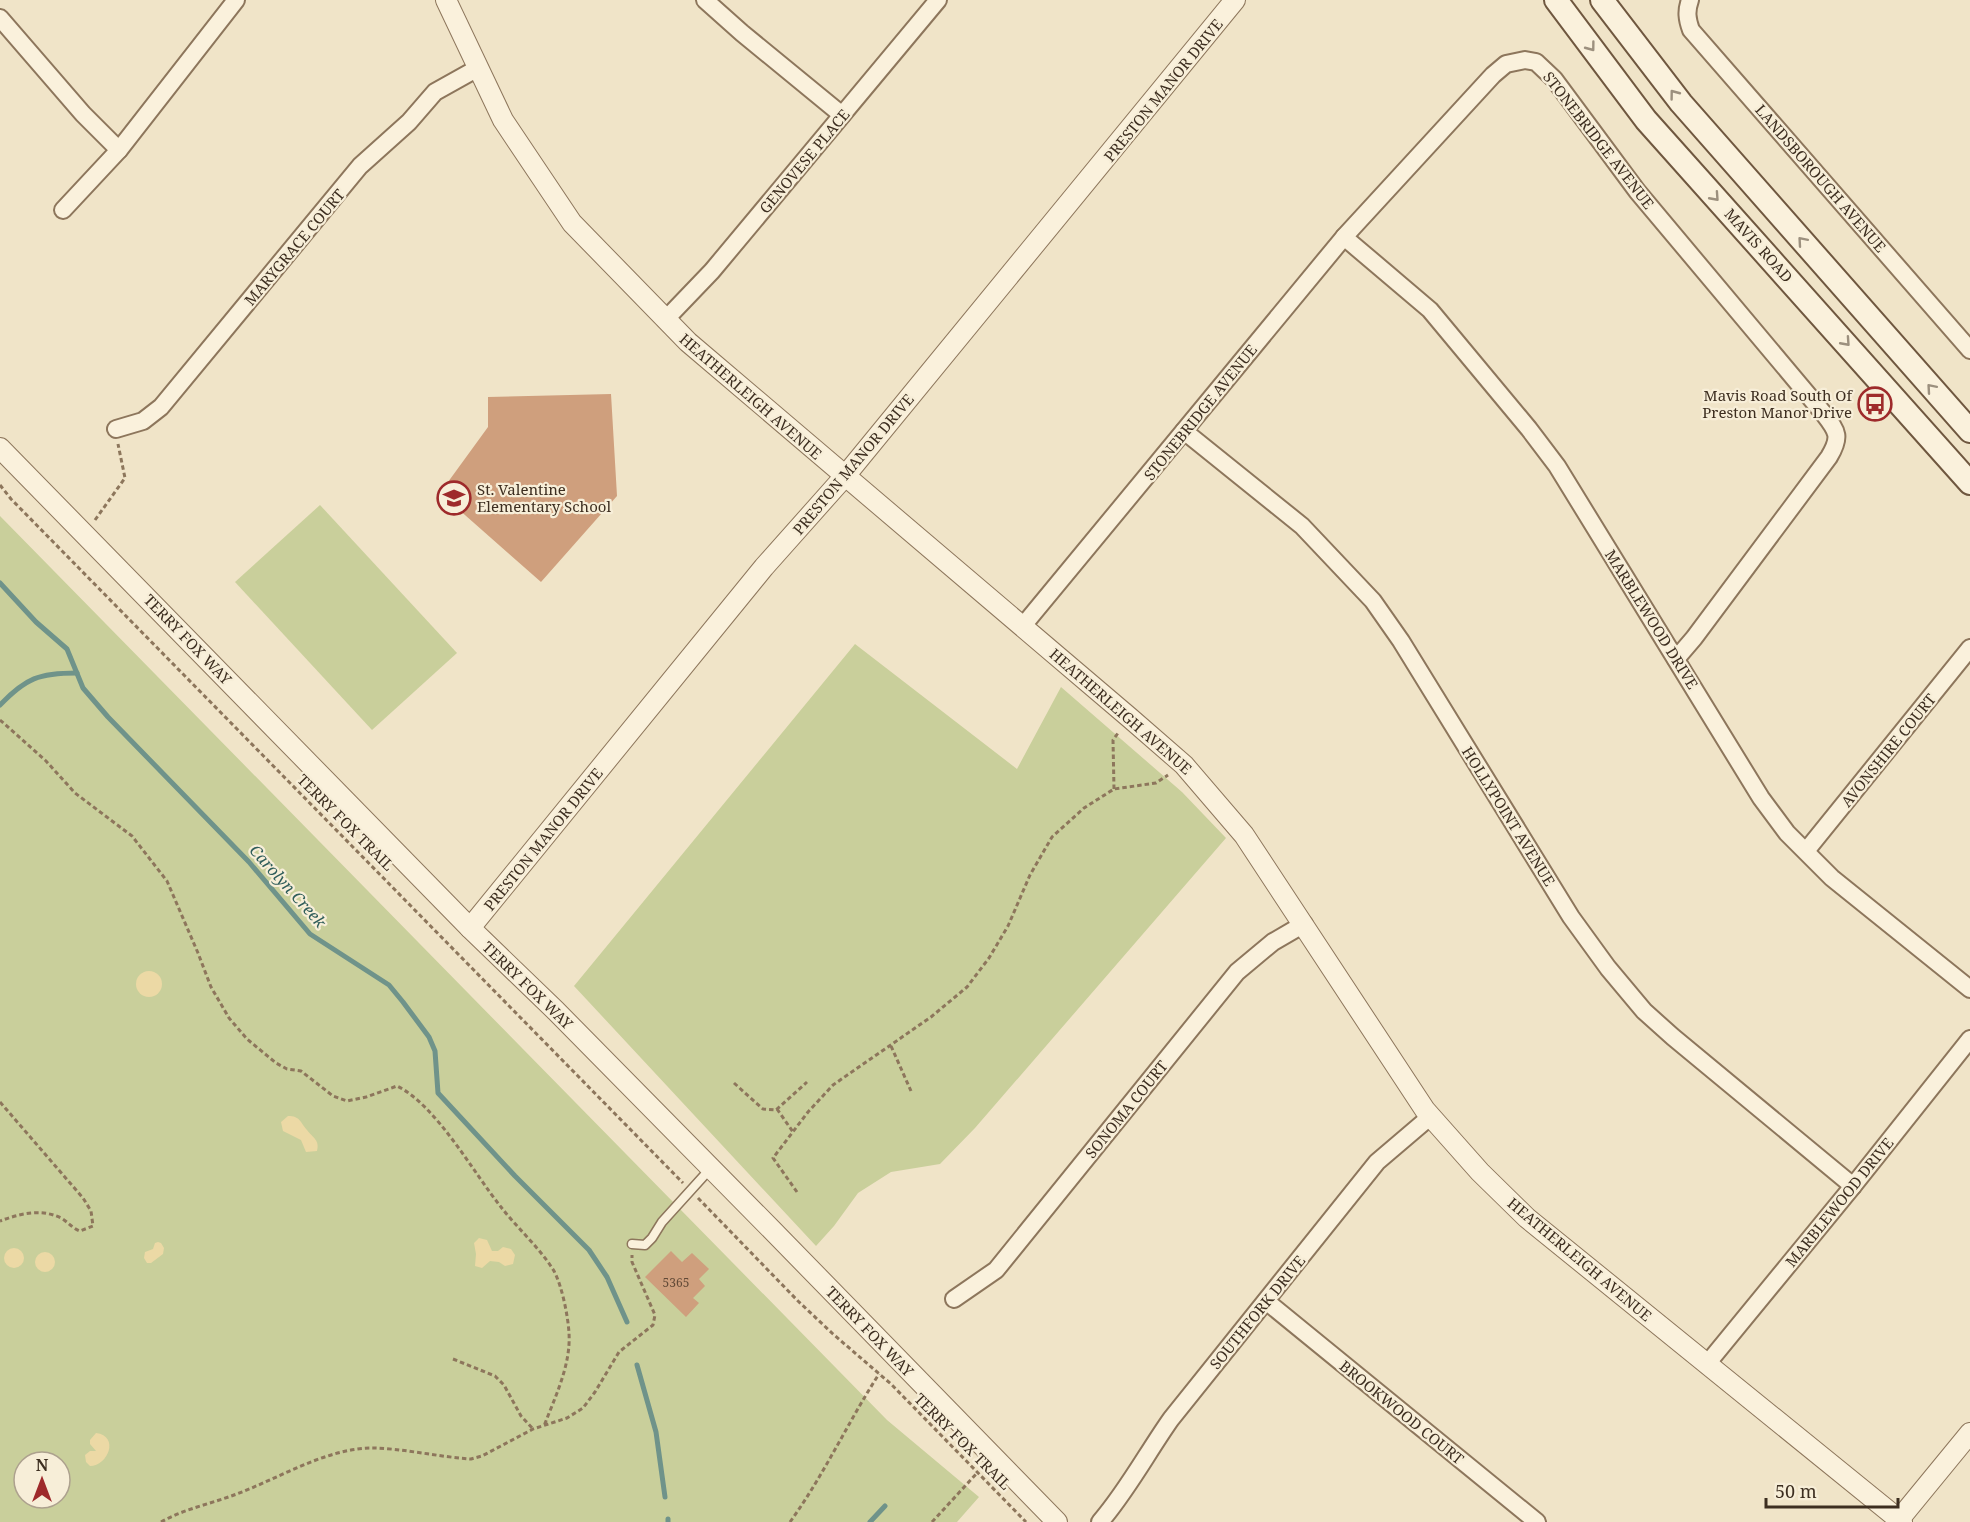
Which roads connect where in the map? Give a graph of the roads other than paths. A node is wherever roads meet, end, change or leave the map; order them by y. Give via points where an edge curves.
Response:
1 (237, 0) edge
2 (446, 0) edge
3 (705, 0) edge
4 (938, 0) edge
5 (1235, 0) edge
6 (1556, 0) edge
7 (1602, 0) edge
8 (1690, 0) edge
9 (0, 18) edge
10 (478, 68) junction
11 (842, 115) junction
12 (119, 150) junction
13 (63, 210) dead end
14 (1344, 237) junction
15 (666, 320) junction
16 (1970, 350) edge
17 (116, 429) road end
18 (1184, 431) junction
19 (1970, 432) edge
20 (0, 448) edge
21 (845, 476) junction
22 (1970, 483) edge
23 (1022, 627) junction
24 (1970, 648) edge
25 (1676, 659) junction
26 (1806, 851) junction
27 (1304, 924) junction
28 (470, 928) junction
29 (1970, 989) edge
30 (1970, 1039) edge
31 (1431, 1116) junction
32 (711, 1169) junction
33 (1853, 1186) junction
34 (632, 1244) road end
35 (954, 1299) dead end
36 (1266, 1301) junction
37 (1707, 1364) junction
38 (1970, 1433) edge
39 (1899, 1521) edge
40 (1057, 1522) edge
41 (1100, 1522) edge
42 (1537, 1522) edge

1 - 12 street
2 - 10 street, HEATHERLEIGH AVENUE
3 - 11 street
4 - 11 street, GENOVESE PLACE
5 - 21 street, PRESTON MANOR DRIVE
6 -> 22 main road, MAVIS ROAD via 1646,120
19 -> 7 main road via 1681,103
8 - 16 street, LANDSBOROUGH AVENUE via 1687,10 1691,30
9 - 12 street
10 - 15 street, HEATHERLEIGH AVENUE via 503,120 572,223
10 - 17 street, MARYGRACE COURT via 435,92 409,122 360,166 161,407 143,421
11 - 15 street, GENOVESE PLACE
12 - 13 street
14 - 18 street, STONEBRIDGE AVENUE
14 - 25 street, MARBLEWOOD DRIVE via 1430,310 1529,429 1557,466
14 - 25 street, STONEBRIDGE AVENUE via 1493,75 1506,64 1536,62 1554,79 1637,191 1833,426 1837,444 1829,457
15 - 21 street, HEATHERLEIGH AVENUE
18 - 23 street, STONEBRIDGE AVENUE
18 - 33 street, HOLLYPOINT AVENUE via 1302,526 1373,601 1571,917 1644,1011
20 - 28 street, TERRY FOX WAY
21 - 23 street, HEATHERLEIGH AVENUE
21 - 28 street, PRESTON MANOR DRIVE via 764,567
23 - 27 street, HEATHERLEIGH AVENUE via 1184,765 1244,835
24 - 26 street, AVONSHIRE COURT
25 - 26 street, MARBLEWOOD DRIVE via 1761,798
26 - 29 street, MARBLEWOOD DRIVE via 1832,878
27 - 31 street, HEATHERLEIGH AVENUE
27 - 35 street, SONOMA COURT via 1273,942 1237,972 996,1270
28 - 32 street, TERRY FOX WAY
30 - 33 street, MARBLEWOOD DRIVE
31 - 36 street, SOUTHFORK DRIVE via 1377,1162
31 - 37 street, HEATHERLEIGH AVENUE via 1527,1218
32 - 34 lane via 662,1222 652,1239 645,1245
32 - 40 street, TERRY FOX WAY
33 - 37 street, MARBLEWOOD DRIVE
36 - 41 street, SOUTHFORK DRIVE via 1172,1419
36 - 42 street, BROOKWOOD COURT
37 - 39 street, HEATHERLEIGH AVENUE
38 - 39 street

